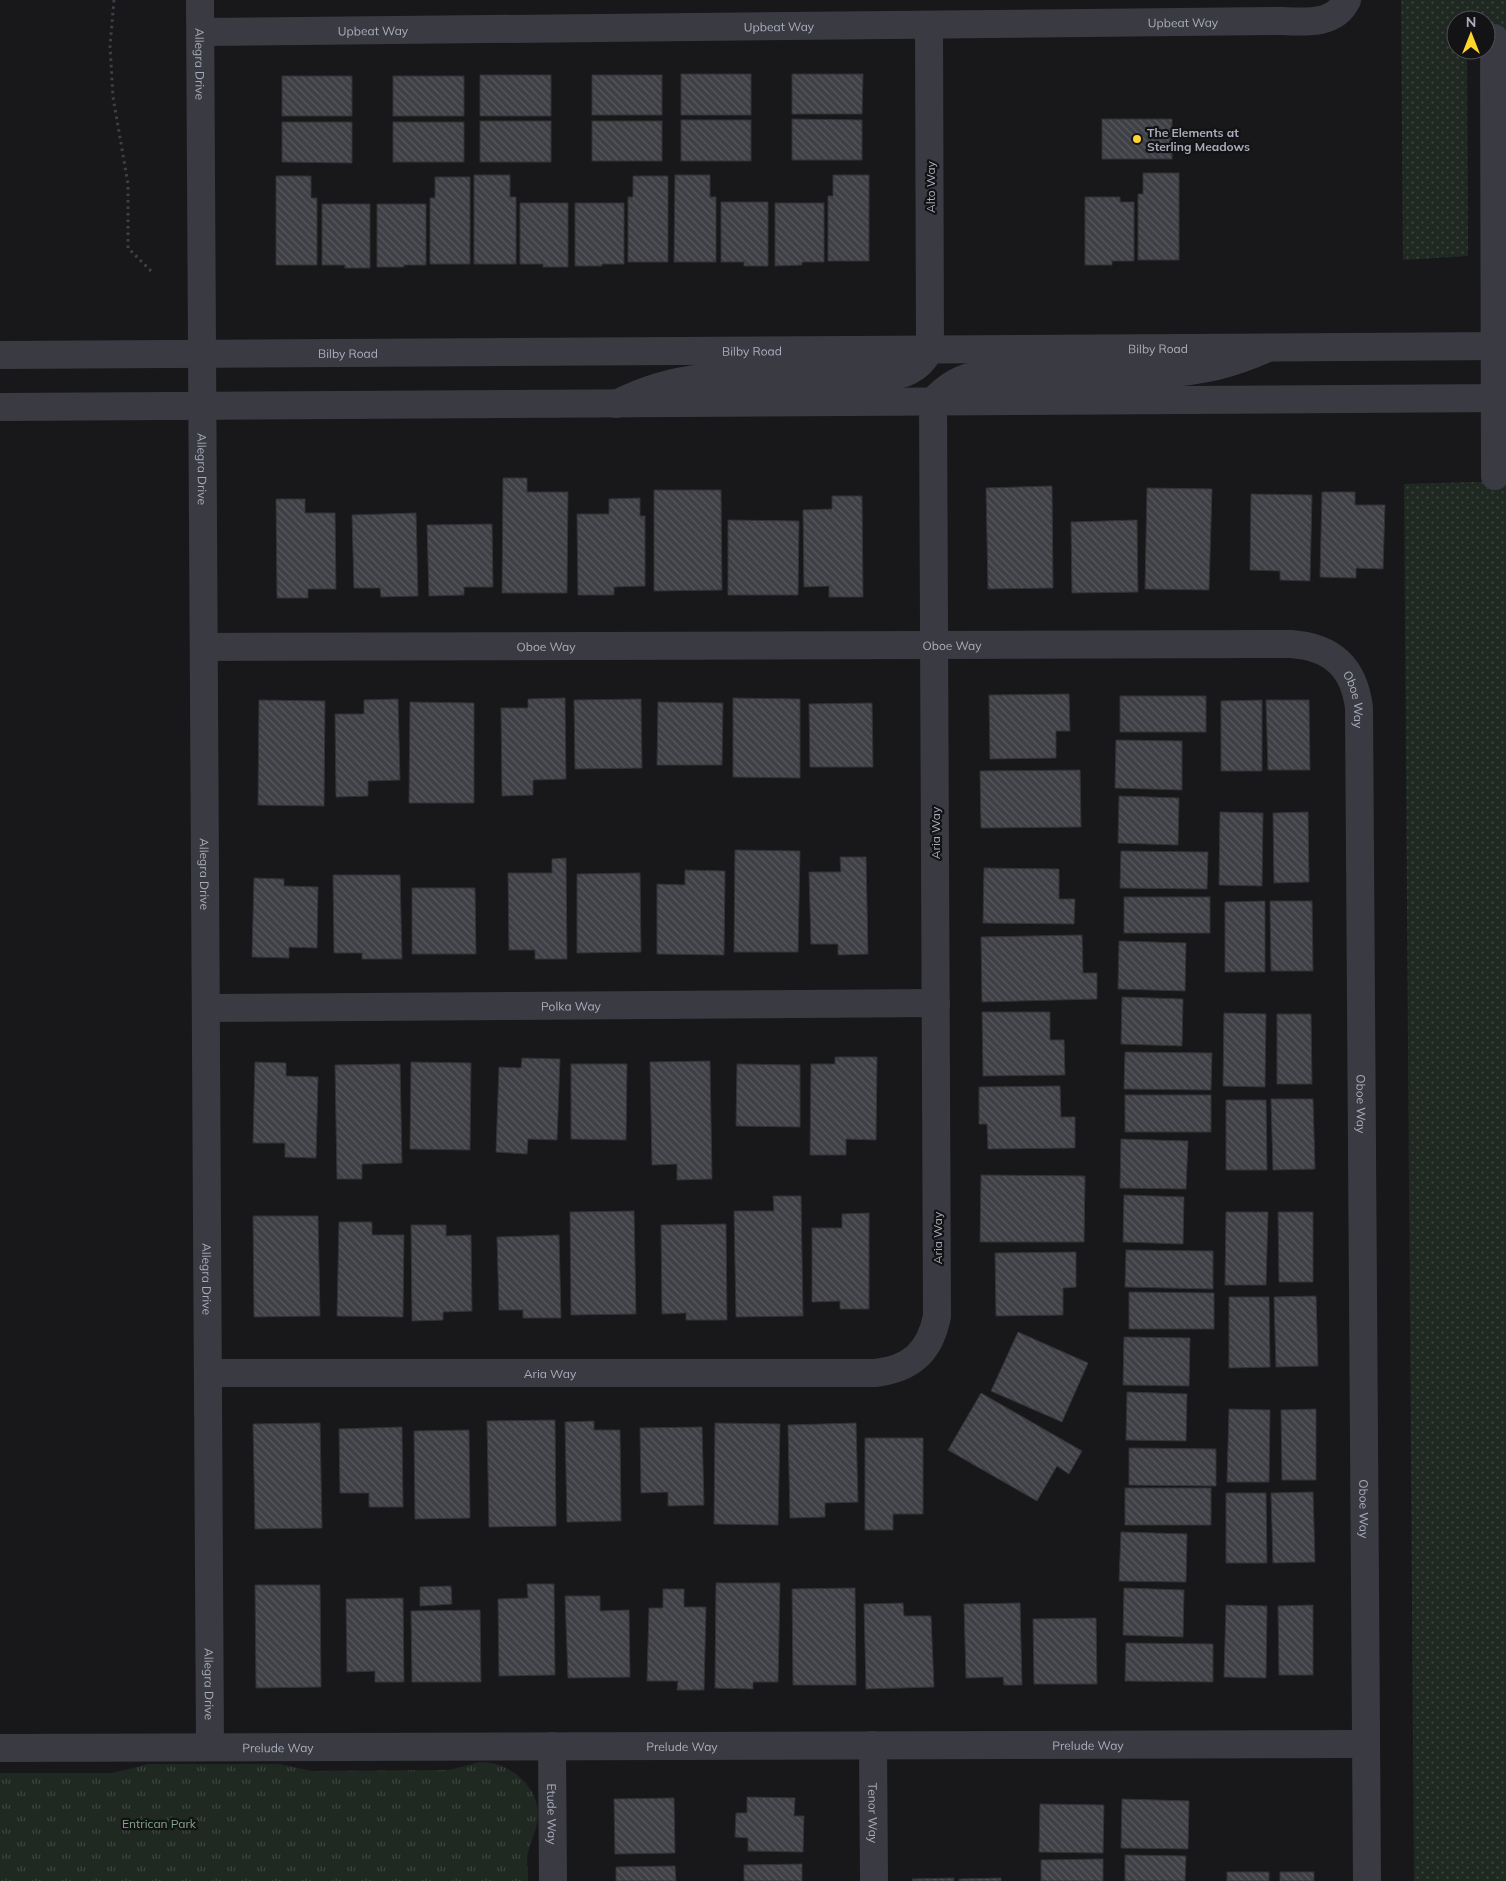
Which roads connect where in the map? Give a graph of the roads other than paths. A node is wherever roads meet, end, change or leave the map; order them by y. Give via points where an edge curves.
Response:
1 (200, 0) edge
2 (1347, 0) edge
3 (929, 25) junction
4 (201, 32) junction
5 (1494, 60) edge
6 (1500, 346) edge
7 (1268, 348) junction
8 (930, 350) junction
9 (203, 354) junction
10 (0, 355) edge
11 (1500, 398) edge
12 (933, 401) junction
13 (616, 404) junction
14 (203, 405) junction
15 (0, 407) edge
16 (1495, 476) dead end
17 (934, 646) junction
18 (204, 648) junction
19 (936, 1003) junction
20 (206, 1008) junction
21 (208, 1373) junction
22 (1366, 1744) junction
23 (873, 1745) junction
24 (552, 1746) junction
25 (210, 1747) junction
26 (0, 1748) edge
27 (553, 1881) edge
28 (874, 1881) edge
29 (1367, 1881) edge

1 - 4 street, Allegra Drive
2 - 3 street, Upbeat Way via 1344,7 1329,18 1310,22
3 - 4 street, Upbeat Way
3 - 8 street, Alto Way
4 - 9 street, Allegra Drive
5 - 6 street
6 - 7 street, Bilby Road
6 - 11 street
7 - 8 street, Bilby Road
7 - 12 street via 1242,360 1188,372 969,376 956,381
8 - 9 street, Bilby Road
8 - 13 street via 913,369 893,376 703,378 655,387
9 - 10 street, Bilby Road
9 - 14 street, Allegra Drive
11 - 12 street
11 - 16 street
12 - 13 street
12 - 17 street, Aria Way
13 - 14 street
14 - 15 street
14 - 18 street, Allegra Drive
17 - 18 street, Oboe Way
17 - 19 street, Aria Way
17 - 22 street, Oboe Way via 1309,645 1325,651 1339,662 1357,691
18 - 20 street, Allegra Drive
19 - 20 street, Polka Way
19 - 21 street, Aria Way via 938,1316 928,1344 906,1365 875,1373
20 - 21 street, Allegra Drive
21 - 25 street, Allegra Drive
22 - 23 street, Prelude Way
22 - 29 street, Oboe Way
23 - 24 street, Prelude Way
23 - 28 street, Tenor Way
24 - 25 street, Prelude Way
24 - 27 street, Etude Way
25 - 26 street, Prelude Way

